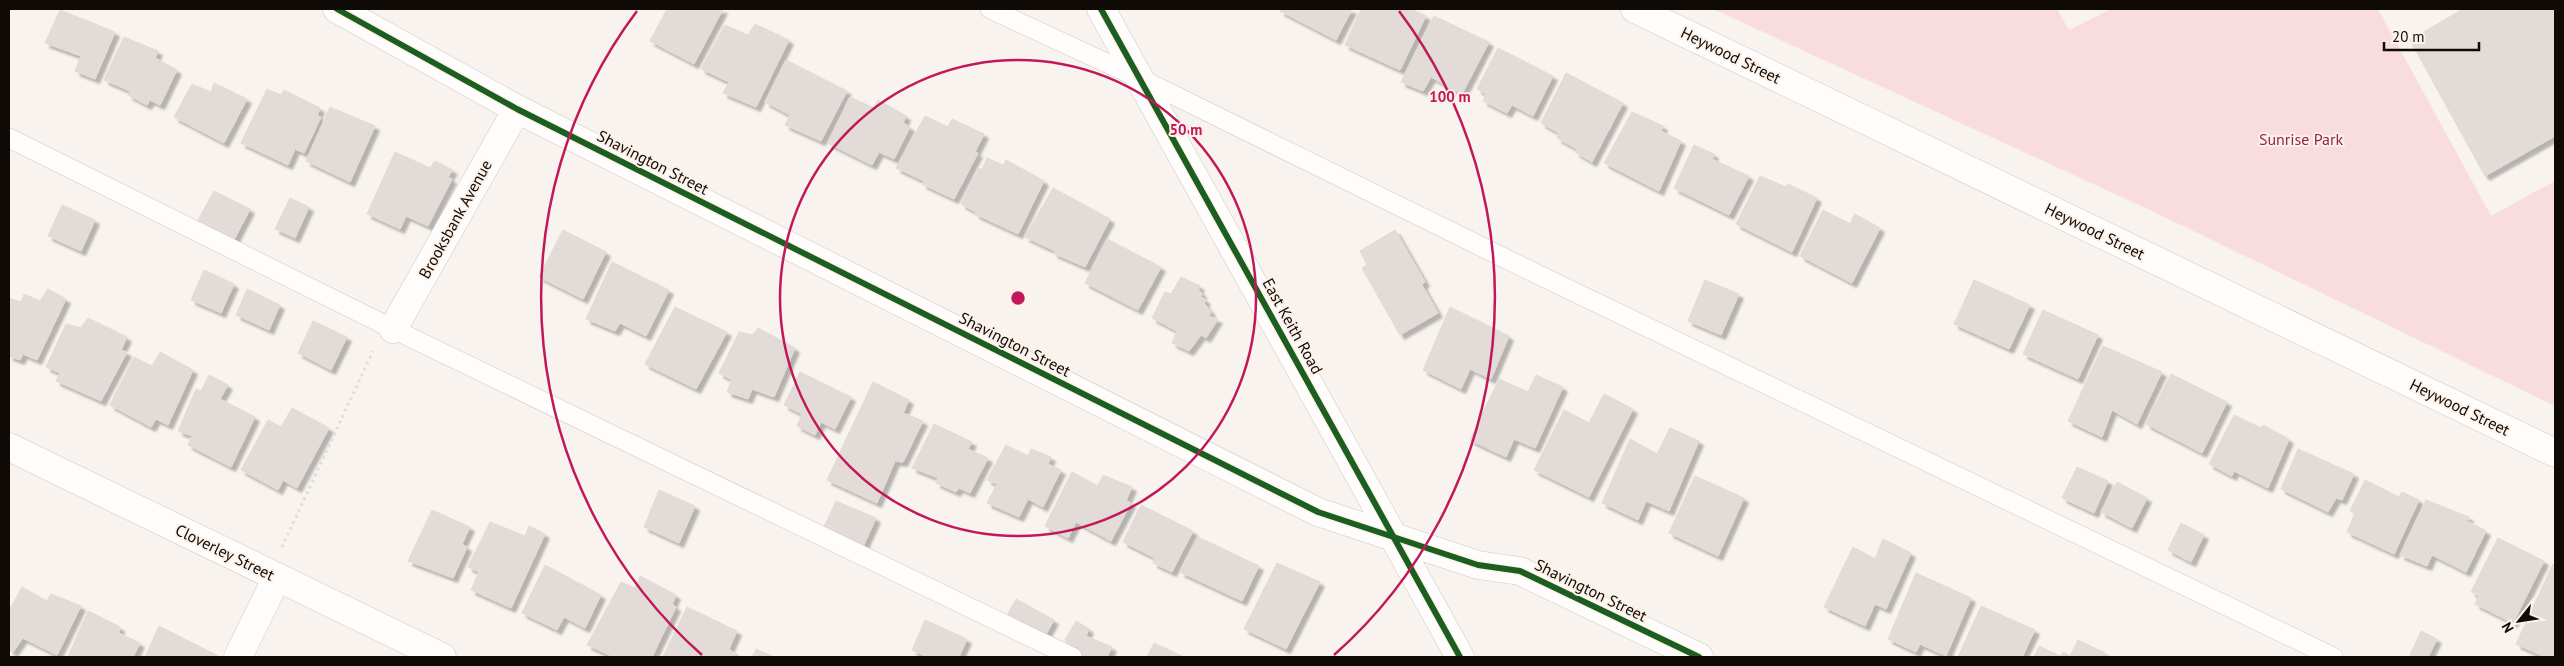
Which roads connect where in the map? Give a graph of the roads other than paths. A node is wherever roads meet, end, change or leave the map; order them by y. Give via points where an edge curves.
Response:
1 (337, 9) edge
2 (990, 9) edge
3 (1101, 9) edge
4 (1635, 9) edge
5 (1139, 78) junction
6 (517, 109) junction
7 (9, 138) edge
8 (389, 327) junction
9 (9, 447) edge
10 (2555, 454) edge
11 (1396, 538) junction
12 (277, 577) junction
13 (238, 657) edge
14 (442, 657) edge
15 (1072, 657) edge
16 (1460, 657) edge
17 (1699, 657) edge
18 (2333, 657) edge

1 - 6 street, Shavington Street
2 - 5 lane
3 - 5 street, East Keith Road
4 - 10 street, Heywood Street
5 - 11 street, East Keith Road
5 - 18 lane via 1541,276
6 - 8 street, Brooksbank Avenue
6 - 11 street, Shavington Street via 1318,512
7 - 8 lane
8 - 15 lane
9 - 12 street, Cloverley Street
11 - 16 street, East Keith Road
11 - 17 street, Shavington Street via 1478,565 1520,571
12 - 13 street
12 - 14 street, Cloverley Street

